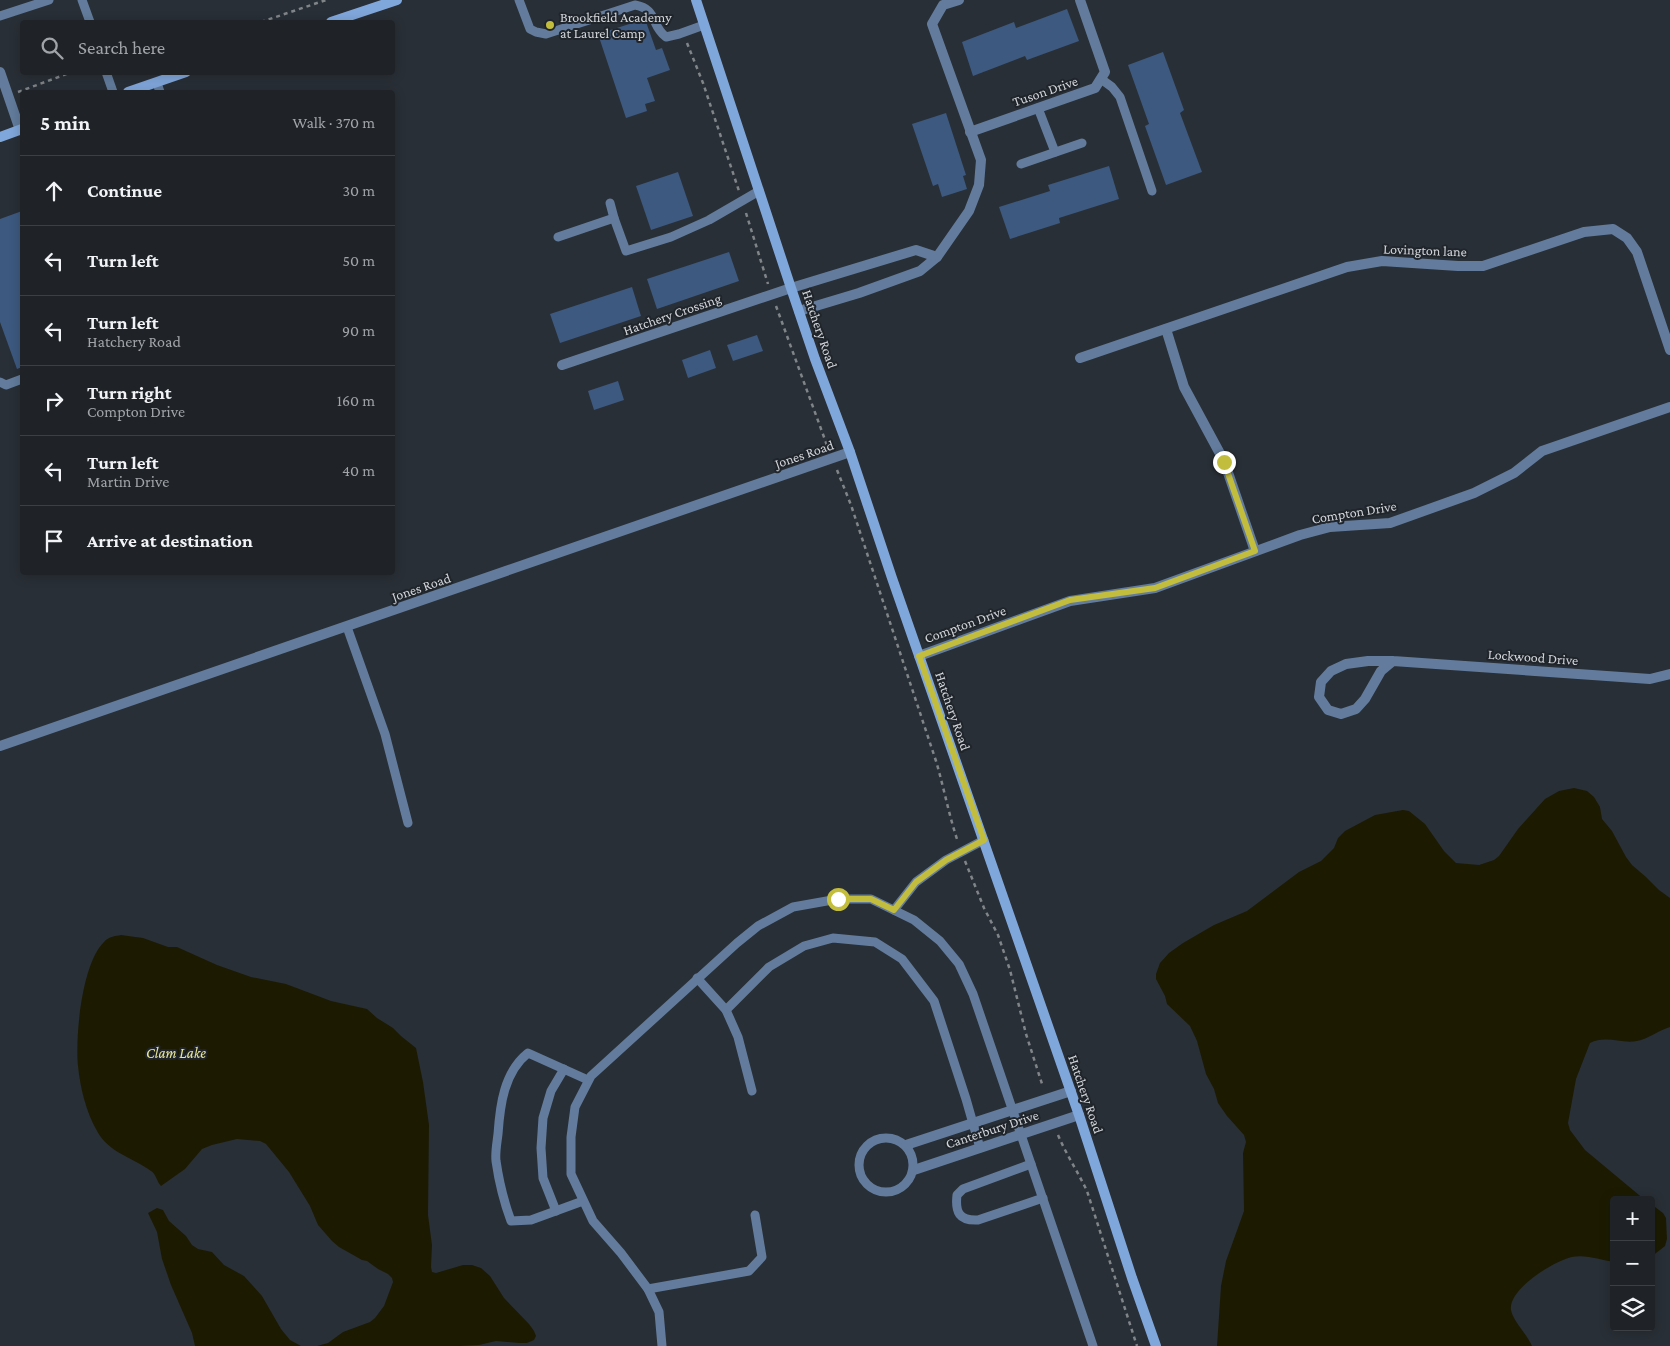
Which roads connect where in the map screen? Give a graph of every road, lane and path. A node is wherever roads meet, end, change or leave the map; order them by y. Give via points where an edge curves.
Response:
1 (49, 0) edge
2 (82, 0) edge
3 (326, 0) edge
4 (397, 0) edge
5 (520, 0) edge
6 (696, 0) edge
7 (959, 0) edge
8 (1080, 0) edge
9 (0, 16) edge
10 (89, 20) edge
11 (267, 20) edge
12 (337, 20) edge
13 (704, 25) junction
14 (684, 33) junction
15 (0, 72) edge
16 (64, 75) edge
17 (107, 75) edge
18 (181, 75) edge
19 (1101, 79) junction
20 (158, 88) edge
21 (22, 90) edge
22 (112, 90) edge
23 (143, 90) edge
24 (20, 91) edge
25 (8, 95) junction
26 (1038, 108) junction
27 (20, 127) edge
28 (20, 130) edge
29 (970, 132) junction
30 (0, 137) edge
31 (1082, 143) dead end
32 (1055, 152) junction
33 (1021, 164) dead end
34 (759, 191) junction
35 (1152, 191) dead end
36 (742, 201) junction
37 (610, 204) dead end
38 (614, 218) junction
39 (558, 237) dead end
40 (937, 257) junction
41 (791, 288) junction
42 (772, 294) junction
43 (799, 311) junction
44 (1166, 329) junction
45 (1670, 350) edge
46 (1080, 358) dead end
47 (562, 365) dead end
48 (20, 380) edge
49 (0, 382) edge
50 (1670, 407) edge
51 (850, 452) junction
52 (832, 459) junction
53 (1255, 551) junction
54 (347, 627) junction
55 (919, 656) junction
56 (1393, 661) junction
57 (1670, 674) edge
58 (0, 746) edge
59 (408, 823) dead end
60 (984, 840) junction
61 (962, 852) junction
62 (894, 910) junction
63 (697, 978) junction
64 (726, 1010) junction
65 (564, 1069) junction
66 (588, 1080) junction
67 (752, 1091) dead end
68 (1071, 1091) junction
69 (1047, 1099) junction
70 (1013, 1111) junction
71 (1079, 1115) junction
72 (973, 1124) junction
73 (1054, 1124) junction
74 (1021, 1135) junction
75 (906, 1145) junction
76 (980, 1148) junction
77 (1031, 1164) junction
78 (914, 1170) junction
79 (1043, 1198) junction
80 (584, 1201) junction
81 (556, 1211) junction
82 (755, 1215) dead end
83 (648, 1289) junction
84 (662, 1346) edge
85 (1093, 1346) edge
86 (1136, 1346) edge
87 (1156, 1346) edge

1 - 9 lane
2 - 10 lane
3 - 11 path
4 - 12 street
5 - 14 lane via 530,29 536,32 546,34 635,5 650,12 666,37
6 - 13 street, Hatchery Road
7 - 29 street via 943,5 932,24
8 - 19 street via 1105,72
13 - 14 lane
13 - 34 street, Hatchery Road
14 - 36 path
15 - 25 street
16 - 21 path
17 - 22 lane
18 - 20 street
19 - 26 street, Tuson Drive via 1095,88
19 - 35 lane via 1120,98
20 - 23 street
24 - 25 path
25 - 27 street
26 - 29 street, Tuson Drive
26 - 32 lane
28 - 30 street
29 - 40 street via 981,160 979,185 969,211
31 - 32 lane
32 - 33 lane
34 - 36 lane
34 - 41 street, Hatchery Road
36 - 38 lane via 671,237 626,251
36 - 42 path
37 - 38 lane
38 - 39 lane
40 - 41 street via 916,250
40 - 43 street via 920,271 859,294
41 - 42 street, Hatchery Crossing
41 - 43 street, Hatchery Road
42 - 47 street, Hatchery Crossing
42 - 52 path
43 - 51 street, Hatchery Road
44 - 45 street, Lovington lane via 1347,267 1382,262 1483,266 1584,232 1613,229 1627,238 1637,252
44 - 46 street, Lovington lane
44 - 53 street via 1184,387 1224,462
48 - 49 lane via 6,384
50 - 53 street, Compton Drive via 1542,451 1514,473 1474,493 1400,520 1330,527
51 - 52 street, Jones Road
51 - 55 street, Hatchery Road
52 - 54 street, Jones Road
52 - 61 path via 851,505 936,761
53 - 55 street, Compton Drive via 1155,588 1070,600
54 - 58 street, Jones Road
54 - 59 lane via 385,734
55 - 60 street, Hatchery Road
56 - 56 street, Lockwood Drive via 1346,664 1331,671 1320,682 1319,697 1328,710 1341,714 1356,709 1381,670
56 - 57 street, Lockwood Drive via 1650,679
60 - 61 lane
60 - 68 street, Hatchery Road
61 - 62 lane via 916,882
61 - 69 path via 1007,961
62 - 63 lane via 871,899 838,899 793,907 758,926
62 - 70 lane via 914,920 940,941 959,964 973,994
63 - 64 lane
63 - 66 lane
64 - 67 lane via 738,1037
64 - 72 lane via 769,967 804,946 834,938 875,942 902,959 934,1002
65 - 66 lane
65 - 81 lane via 551,1091 542,1118 543,1178
65 - 81 lane via 528,1053 518,1062 505,1087 499,1114 496,1159 511,1221 531,1220
66 - 80 lane via 575,1107 571,1137 572,1174
68 - 69 street, Canterbury Drive
68 - 71 street, Hatchery Road
69 - 70 street, Canterbury Drive
70 - 72 street, Canterbury Drive
70 - 74 lane
71 - 73 street, Canterbury Drive
71 - 87 street, Hatchery Road
72 - 75 street, Canterbury Drive
72 - 76 lane
73 - 74 street, Canterbury Drive
73 - 86 path via 1066,1155 1087,1191
74 - 76 street, Canterbury Drive
74 - 77 lane
75 - 78 lane via 913,1157
75 - 78 lane via 884,1138 873,1141 861,1155 860,1173 866,1184 876,1191 888,1193 900,1189
76 - 78 street, Canterbury Drive
77 - 79 lane
77 - 79 lane via 964,1189 957,1195 959,1215 967,1220 978,1220
79 - 85 lane
80 - 81 lane
80 - 83 lane via 593,1221
82 - 83 lane via 762,1256 750,1271
83 - 84 lane via 659,1312

